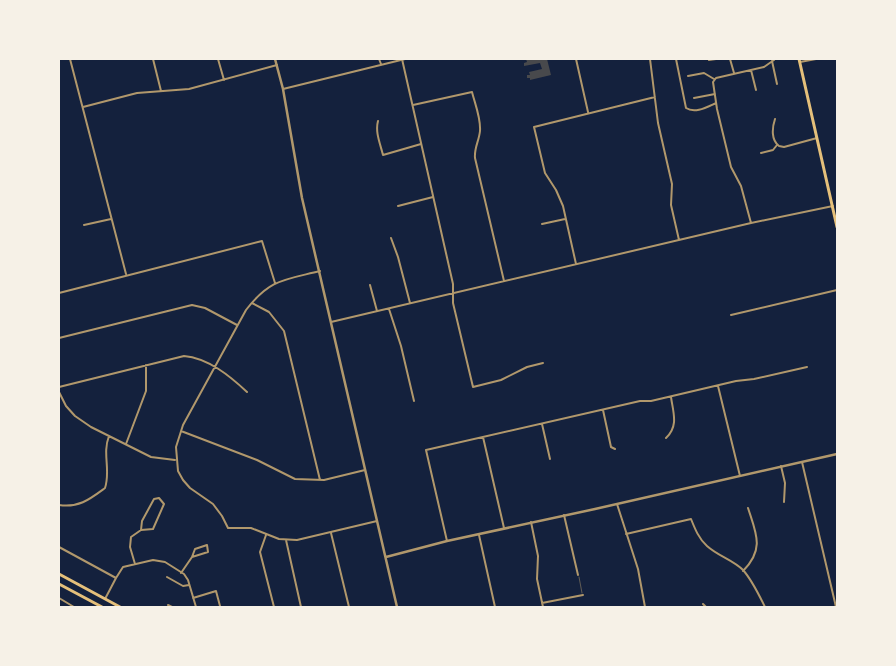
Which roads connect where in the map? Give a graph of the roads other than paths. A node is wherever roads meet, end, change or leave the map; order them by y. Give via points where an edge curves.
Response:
1 (70, 59) edge
2 (153, 59) edge
3 (218, 59) edge
4 (275, 59) edge
5 (379, 59) edge
6 (403, 59) edge
7 (576, 59) edge
8 (650, 59) edge
9 (676, 59) edge
10 (716, 59) edge
11 (730, 59) edge
12 (816, 59) edge
13 (709, 60) dead end
14 (799, 60) edge
15 (773, 61) edge
16 (381, 64) junction
17 (277, 65) junction
18 (751, 70) junction
19 (734, 73) junction
20 (688, 76) dead end
21 (714, 79) junction
22 (224, 80) junction
23 (777, 84) dead end
24 (283, 89) junction
25 (756, 90) dead end
26 (161, 91) junction
27 (715, 94) junction
28 (655, 98) junction
29 (694, 98) dead end
30 (716, 104) junction
31 (413, 105) junction
32 (83, 107) junction
33 (589, 114) junction
34 (774, 119) dead end
35 (378, 121) dead end
36 (817, 138) junction
37 (421, 144) junction
38 (777, 145) junction
39 (761, 154) dead end
40 (433, 197) junction
41 (837, 205) edge
42 (398, 206) dead end
43 (833, 206) junction
44 (112, 218) junction
45 (565, 219) junction
46 (751, 223) junction
47 (542, 224) dead end
48 (84, 225) dead end
49 (837, 227) edge
50 (391, 238) dead end
51 (679, 240) junction
52 (576, 264) junction
53 (320, 271) junction
54 (126, 275) junction
55 (504, 281) junction
56 (275, 283) junction
57 (370, 285) dead end
58 (837, 290) edge
59 (59, 293) edge
60 (452, 293) junction
61 (252, 303) junction
62 (410, 304) junction
63 (389, 309) junction
64 (376, 312) junction
65 (731, 315) dead end
66 (332, 322) junction
67 (237, 325) junction
68 (59, 338) edge
69 (543, 363) dead end
70 (146, 365) junction
71 (214, 367) junction
72 (807, 367) dead end
73 (718, 386) junction
74 (59, 387) edge
75 (59, 392) edge
76 (247, 392) dead end
77 (671, 397) junction
78 (414, 400) dead end
79 (602, 410) junction
80 (542, 424) junction
81 (181, 431) junction
82 (109, 435) junction
83 (483, 437) junction
84 (666, 438) dead end
85 (126, 444) junction
86 (615, 450) dead end
87 (837, 454) edge
88 (176, 460) junction
89 (550, 460) dead end
90 (802, 462) junction
91 (781, 466) junction
92 (365, 470) junction
93 (740, 476) junction
94 (320, 480) junction
95 (784, 502) dead end
96 (617, 504) junction
97 (59, 505) edge
98 (748, 508) dead end
99 (564, 515) junction
100 (377, 521) junction
101 (531, 522) junction
102 (505, 529) junction
103 (141, 530) junction
104 (331, 532) junction
105 (266, 534) junction
106 (626, 534) junction
107 (479, 535) junction
108 (286, 540) junction
109 (447, 541) junction
110 (59, 547) edge
111 (192, 557) junction
112 (386, 558) junction
113 (135, 564) junction
114 (743, 570) junction
115 (181, 572) junction
116 (59, 574) edge
117 (578, 575) joint
118 (168, 577) dead end
119 (116, 578) junction
120 (59, 584) edge
121 (189, 585) junction
122 (583, 595) joint
123 (59, 598) edge
124 (193, 598) junction
125 (105, 599) junction
126 (542, 603) junction
127 (704, 604) dead end
128 (168, 605) dead end
129 (220, 606) edge
130 (74, 607) edge
131 (102, 607) edge
132 (120, 607) edge
133 (172, 607) edge
134 (196, 607) edge
135 (272, 607) edge
136 (301, 607) edge
137 (349, 607) edge
138 (397, 607) edge
139 (495, 607) edge
140 (543, 607) edge
141 (645, 607) edge
142 (706, 607) edge
143 (765, 607) edge
144 (836, 607) edge

1 - 32 street
2 - 26 street
3 - 22 street
4 - 17 street
5 - 16 street
6 - 16 street
6 - 31 street
7 - 33 street
8 - 28 street
9 - 30 street via 686,108 695,111
10 - 13 street
11 - 19 street
12 - 14 street
14 - 36 main road
15 - 18 street
15 - 23 street
16 - 24 street
17 - 22 street
17 - 24 street
18 - 19 street
18 - 25 street
19 - 21 street
20 - 21 street via 704,73
21 - 27 street
22 - 26 street via 189,89
24 - 53 street via 302,198
26 - 32 street via 137,93
27 - 29 street
27 - 30 street
28 - 33 street
28 - 51 street
30 - 46 street via 731,167 741,186
31 - 37 street
31 - 55 street via 472,92 480,128 475,158
32 - 44 street
33 - 45 street via 534,127 545,173 560,198
34 - 38 street via 772,127
35 - 37 street via 377,135 383,155
36 - 38 street via 784,147
36 - 43 main road
37 - 40 street
38 - 39 street
40 - 42 street
40 - 60 street via 453,284
41 - 43 street
43 - 46 street
43 - 49 main road
44 - 48 street
44 - 54 street
45 - 47 street
45 - 52 street
46 - 51 street
50 - 62 street
51 - 52 street
52 - 55 street
53 - 56 street
53 - 66 street
54 - 56 street via 262,241
54 - 59 street
55 - 60 street
56 - 61 street
57 - 64 street
58 - 65 street
60 - 62 street
60 - 69 street via 473,386 502,380
61 - 67 street
61 - 94 street via 269,312 284,331
62 - 63 street
63 - 64 street
63 - 78 street
64 - 66 street
66 - 92 street
67 - 68 street via 205,308 192,305
67 - 71 street
70 - 71 street via 194,356
70 - 74 street
70 - 85 street via 146,391
71 - 76 street
71 - 81 street
72 - 73 street
73 - 77 street
73 - 93 street
75 - 82 street via 75,416
77 - 79 street
77 - 84 street via 675,424
79 - 80 street
79 - 86 street via 611,447
80 - 83 street
80 - 89 street
81 - 88 street
81 - 94 street via 257,460 295,479
82 - 85 street
82 - 97 street via 105,488 85,502
83 - 102 street
83 - 109 street via 426,450
85 - 88 street via 151,456
87 - 90 street
88 - 105 street via 183,480 213,504 228,528 244,527
90 - 91 street
90 - 144 street
91 - 93 street
91 - 95 street via 786,483
92 - 94 street
92 - 100 street
93 - 96 street
96 - 99 street
96 - 106 street
98 - 114 street via 757,543 751,561
99 - 101 street
99 - 117 street
100 - 104 street
100 - 112 street
101 - 102 street
101 - 126 street
102 - 107 street
103 - 103 street via 153,529 164,504 159,498 154,499 142,521
103 - 113 street via 131,536 130,547
104 - 108 street
104 - 137 street
105 - 108 street
105 - 135 street via 260,552
106 - 114 street via 691,520 706,546
106 - 141 street via 638,569
107 - 109 street
107 - 139 street
108 - 136 street
109 - 112 street
110 - 119 street
111 - 111 street via 208,552 207,545 195,549
111 - 115 street
112 - 138 street
113 - 115 street via 162,560
113 - 119 street via 123,567
114 - 143 street
115 - 121 street
116 - 125 main road
117 - 122 lane
118 - 121 street via 183,586
119 - 125 street
120 - 131 main road
121 - 124 street
122 - 126 street
123 - 130 street
124 - 129 street via 216,591
124 - 134 street
125 - 132 main road
126 - 140 street
127 - 142 street
128 - 133 street

